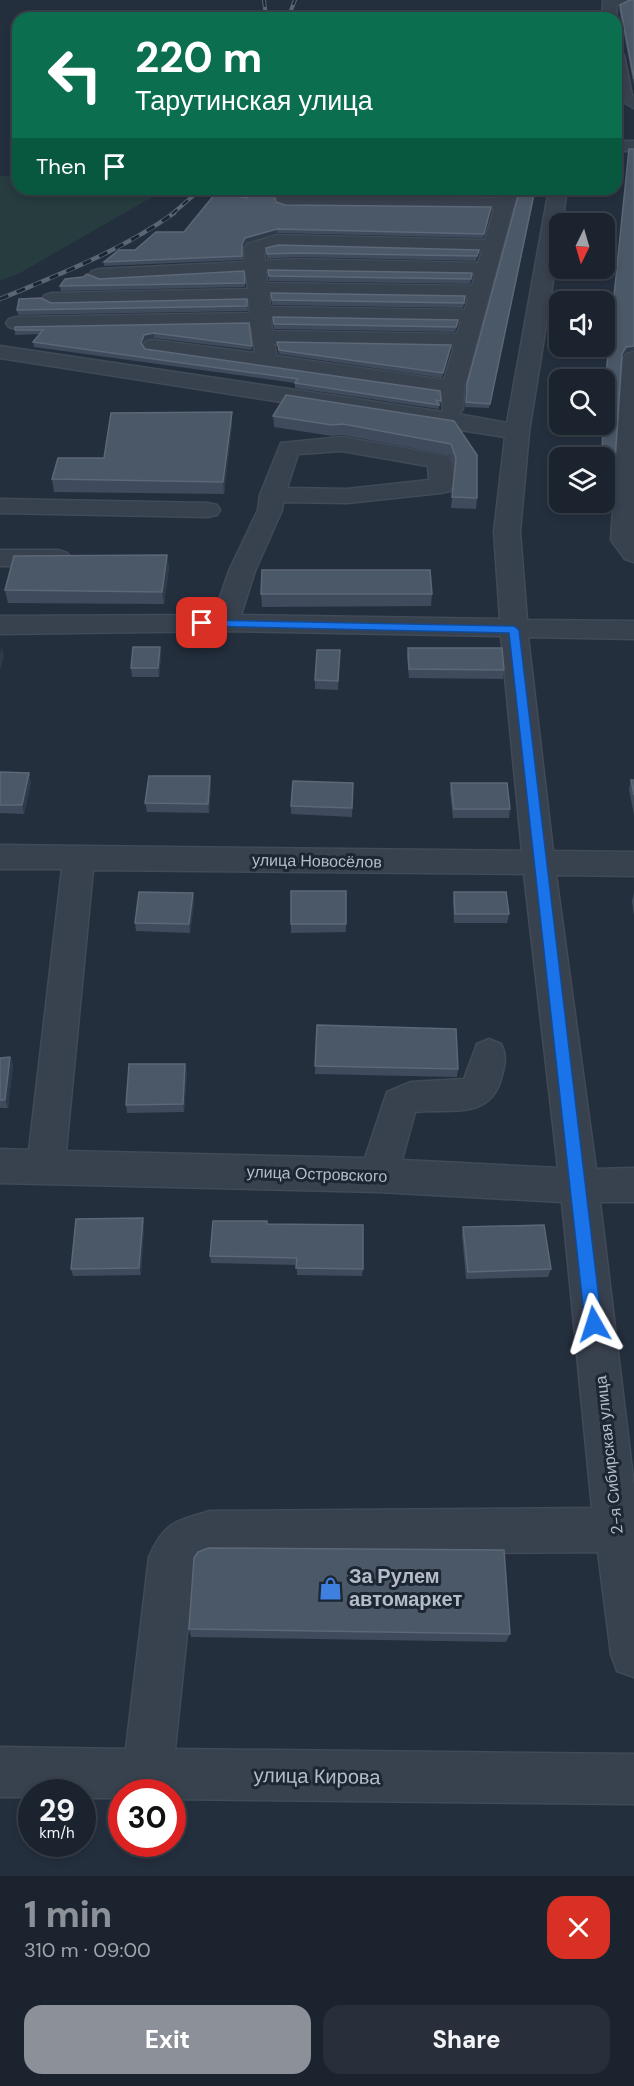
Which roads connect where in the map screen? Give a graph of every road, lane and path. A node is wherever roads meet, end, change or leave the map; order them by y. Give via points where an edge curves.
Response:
1 (622, 0) edge
2 (610, 12) edge
3 (622, 86) edge
4 (634, 103) edge
5 (557, 195) edge
6 (506, 196) edge
7 (285, 201) dead end
8 (474, 225) edge
9 (498, 226) junction
10 (492, 246) junction
11 (231, 248) edge
12 (486, 269) junction
13 (99, 275) dead end
14 (480, 292) junction
15 (258, 295) junction
16 (52, 299) dead end
17 (473, 316) junction
18 (16, 323) dead end
19 (466, 341) junction
20 (153, 346) dead end
21 (0, 352) edge
22 (268, 361) junction
23 (634, 375) edge
24 (453, 388) junction
25 (452, 420) junction
26 (517, 432) junction
27 (632, 438) edge
28 (631, 484) edge
29 (272, 495) junction
30 (0, 506) edge
31 (208, 510) dead end
32 (634, 554) edge
33 (0, 558) edge
34 (78, 558) edge
35 (225, 623) junction
36 (0, 625) edge
37 (514, 630) junction
38 (634, 630) edge
39 (0, 857) edge
40 (79, 857) junction
41 (539, 864) junction
42 (634, 864) edge
43 (489, 1054) dead end
44 (0, 1166) edge
45 (46, 1166) junction
46 (379, 1175) junction
47 (634, 1185) edge
48 (579, 1186) junction
49 (617, 1530) junction
50 (634, 1654) edge
51 (0, 1772) edge
52 (148, 1775) junction
53 (634, 1779) edge

1 - 2 street via 609,2
3 - 4 street via 624,97
5 - 26 street, 2-я Сибирская улица
6 - 7 street
6 - 9 street
8 - 9 street
9 - 10 street
10 - 12 street
10 - 15 street via 277,241
11 - 15 street
12 - 14 street
12 - 15 street via 296,265
13 - 15 street
14 - 15 street
14 - 17 street
15 - 16 street
15 - 17 street
15 - 18 street
15 - 19 street
15 - 22 street
17 - 19 street
19 - 24 street
20 - 22 street
21 - 25 street
22 - 24 street
23 - 27 street
24 - 25 street
25 - 26 street
26 - 37 street, 2-я Сибирская улица via 507,532
27 - 28 street
28 - 32 street via 624,540
29 - 29 street via 289,448 342,444 440,461 441,486 347,496
29 - 35 street via 254,571
30 - 31 street
33 - 34 street
35 - 36 street
35 - 37 street
37 - 38 street
37 - 41 street, 2-я Сибирская улица
39 - 40 street, улица Новосёлов
40 - 41 street, улица Новосёлов
40 - 45 street
41 - 42 street, улица Новосёлов
41 - 48 street, 2-я Сибирская улица
43 - 46 street via 482,1084 473,1094 411,1097 400,1103
44 - 45 street, улица Островского
45 - 46 street, улица Островского
46 - 48 street, улица Островского
47 - 48 street, улица Островского
48 - 49 street, 2-я Сибирская улица
49 - 50 street, 2-я Сибирская улица
49 - 52 street via 210,1533 185,1541 172,1557
51 - 52 street, улица Кирова
52 - 53 street, улица Кирова

